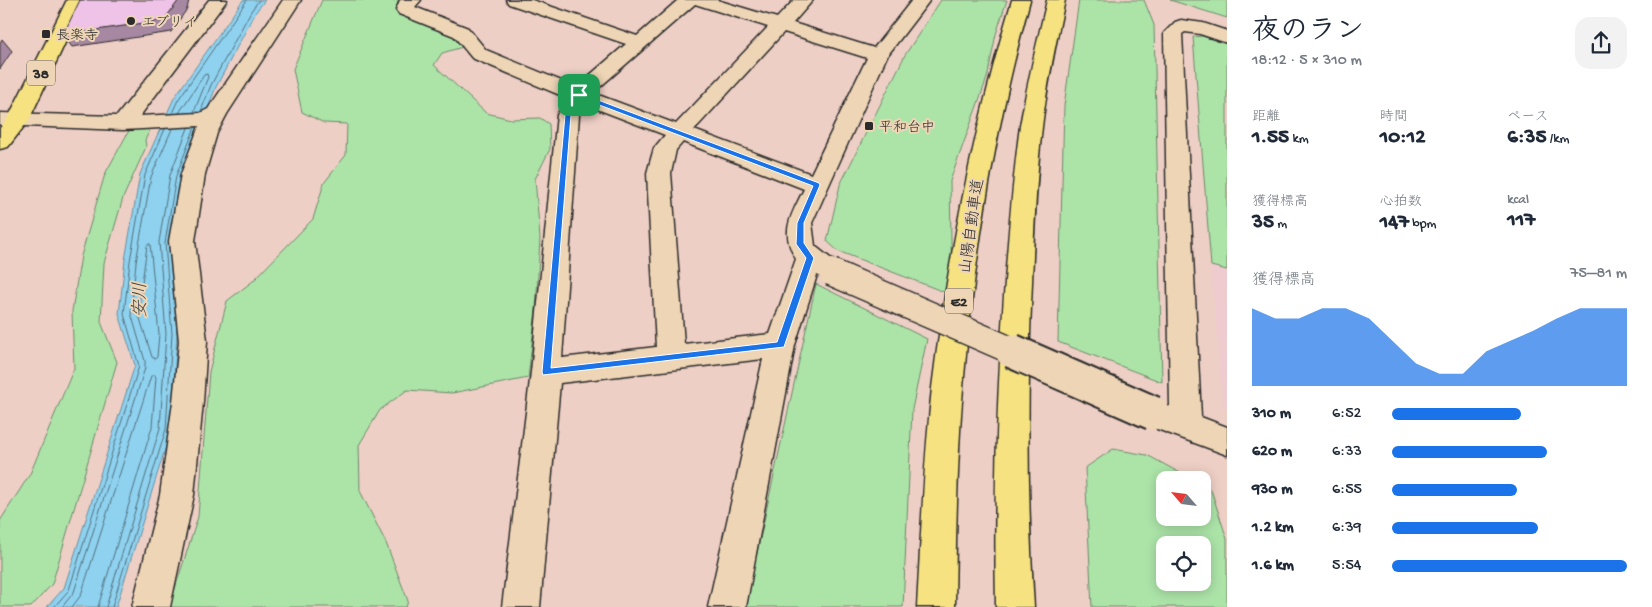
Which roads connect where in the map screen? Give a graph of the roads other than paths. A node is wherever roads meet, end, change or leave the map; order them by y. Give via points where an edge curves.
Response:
1 (76, 0) edge
2 (218, 0) edge
3 (292, 0) edge
4 (412, 0) edge
5 (515, 0) edge
6 (689, 0) edge
7 (699, 0) edge
8 (804, 0) edge
9 (921, 0) edge
10 (1021, 0) edge
11 (1056, 0) edge
12 (780, 25) junction
13 (1227, 37) edge
14 (640, 43) junction
15 (878, 55) junction
16 (579, 95) junction
17 (210, 117) junction
18 (9, 119) edge
19 (127, 123) junction
20 (679, 133) junction
21 (0, 142) edge
22 (817, 185) junction
23 (820, 265) junction
24 (781, 345) junction
25 (671, 358) junction
26 (546, 372) junction
27 (1186, 426) junction
28 (1227, 441) edge
29 (151, 607) edge
30 (521, 607) edge
31 (727, 607) edge
32 (936, 607) edge
33 (1015, 607) edge

1 - 18 main road, 38
2 - 19 street via 191,32
3 - 17 street
4 - 16 street via 405,10 462,32 479,54
5 - 14 street
6 - 14 street
7 - 12 street
8 - 12 street
9 - 15 street
10 - 32 main road, 山陽自動車道 / E2 via 1002,61 978,171 952,347
11 - 33 main road via 1032,126 1022,225 1013,380 1012,554
12 - 15 street
12 - 20 street
13 - 27 street via 1181,26 1173,33
14 - 16 street
15 - 22 street
16 - 20 street
16 - 26 street via 568,115
17 - 19 street
17 - 29 street via 193,174 182,241 193,341 188,402 177,495
18 - 19 street
18 - 21 main road, 38
20 - 22 street
20 - 25 street via 665,148 658,173
22 - 23 street via 800,223 800,244
23 - 24 street
23 - 27 street, bridge
24 - 25 street
24 - 31 street
25 - 26 street
26 - 30 street
27 - 28 street

